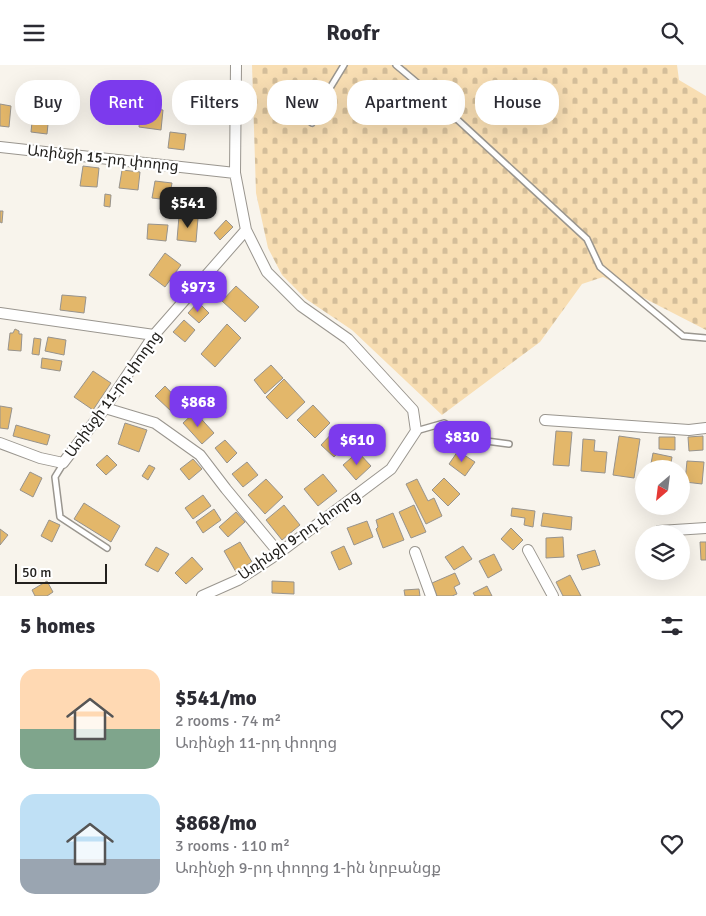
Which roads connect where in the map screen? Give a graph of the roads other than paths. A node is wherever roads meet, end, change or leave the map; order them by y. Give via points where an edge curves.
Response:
1 (236, 65) edge
2 (344, 65) edge
3 (396, 65) edge
4 (335, 80) edge
5 (0, 147) edge
6 (235, 173) junction
7 (246, 231) junction
8 (0, 313) edge
9 (154, 335) junction
10 (706, 338) edge
11 (105, 407) junction
12 (545, 420) dead end
13 (706, 428) edge
14 (416, 431) junction
15 (0, 443) edge
16 (509, 444) dead end
17 (63, 463) junction
18 (706, 528) edge
19 (690, 529) edge
20 (107, 548) dead end
21 (528, 550) dead end
22 (415, 552) dead end
23 (279, 553) junction
24 (202, 596) edge
25 (431, 596) edge
26 (553, 596) edge

1 - 6 street
2 - 4 lane
3 - 10 lane via 587,239 600,267 683,336
5 - 6 street, Առինջի 15-րդ փողոց
6 - 7 street
7 - 9 street, Առինջի 11-րդ փողոց
7 - 14 street via 267,271 301,306 348,339 413,410
8 - 9 street
9 - 11 street, Առինջի 11-րդ փողոց
11 - 17 street, Առինջի 11-րդ փողոց
11 - 23 street via 155,423 200,455
12 - 13 street via 689,430
14 - 16 lane via 444,423 471,439
14 - 23 street, Առինջի 9-րդ փողոց via 391,469
15 - 17 street, Առինջի 11-րդ փողոց
17 - 20 lane via 55,477 60,517
18 - 19 street
21 - 26 street
22 - 25 street
23 - 24 street, Առինջի 9-րդ փողոց via 238,580

